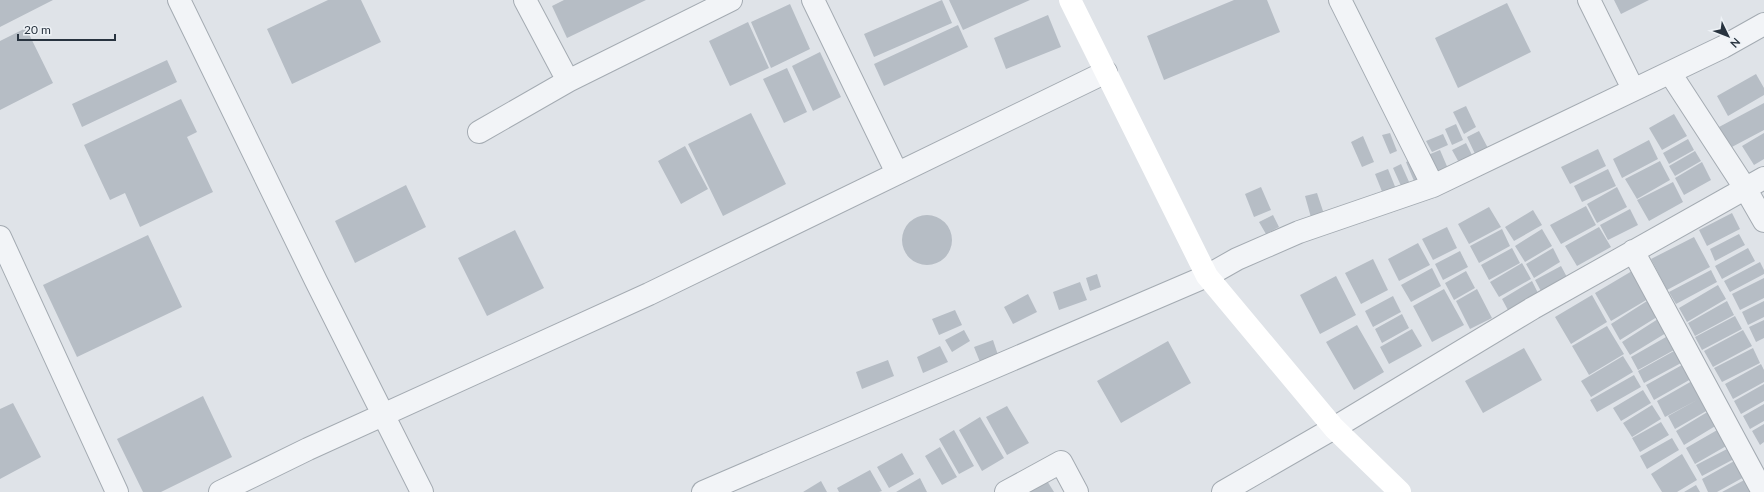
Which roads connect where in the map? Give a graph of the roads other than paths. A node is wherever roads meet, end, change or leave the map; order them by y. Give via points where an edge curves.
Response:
1 (179, 0) edge
2 (525, 0) edge
3 (731, 0) edge
4 (813, 0) edge
5 (1070, 0) edge
6 (1340, 0) edge
7 (1589, 0) edge
8 (1764, 24) edge
9 (1106, 72) junction
10 (1670, 73) junction
11 (568, 81) junction
12 (1633, 89) junction
13 (480, 132) dead end
14 (897, 173) junction
15 (1764, 178) edge
16 (1433, 186) junction
17 (1745, 188) junction
18 (1764, 221) edge
19 (0, 237) edge
20 (1632, 252) junction
21 (1207, 276) junction
22 (383, 415) junction
23 (1334, 428) junction
24 (117, 492) edge
25 (220, 492) edge
26 (422, 492) edge
27 (703, 492) edge
28 (1006, 492) edge
29 (1077, 492) edge
30 (1223, 492) edge
31 (1400, 492) edge
32 (1763, 492) edge

1 - 22 street
2 - 11 street
3 - 11 street
4 - 14 street
5 - 9 street
6 - 16 street
7 - 12 street
8 - 10 street
9 - 14 street
9 - 21 street
10 - 12 street
10 - 17 street
11 - 13 street
12 - 16 street
14 - 22 street via 649,294
15 - 17 street
16 - 21 street via 1299,232 1237,258
17 - 18 street
17 - 20 street
19 - 24 street
20 - 23 street via 1533,308
20 - 32 street
21 - 23 street
21 - 27 street
22 - 25 street
22 - 26 street
23 - 30 street
23 - 31 street
28 - 29 street via 1061,462

